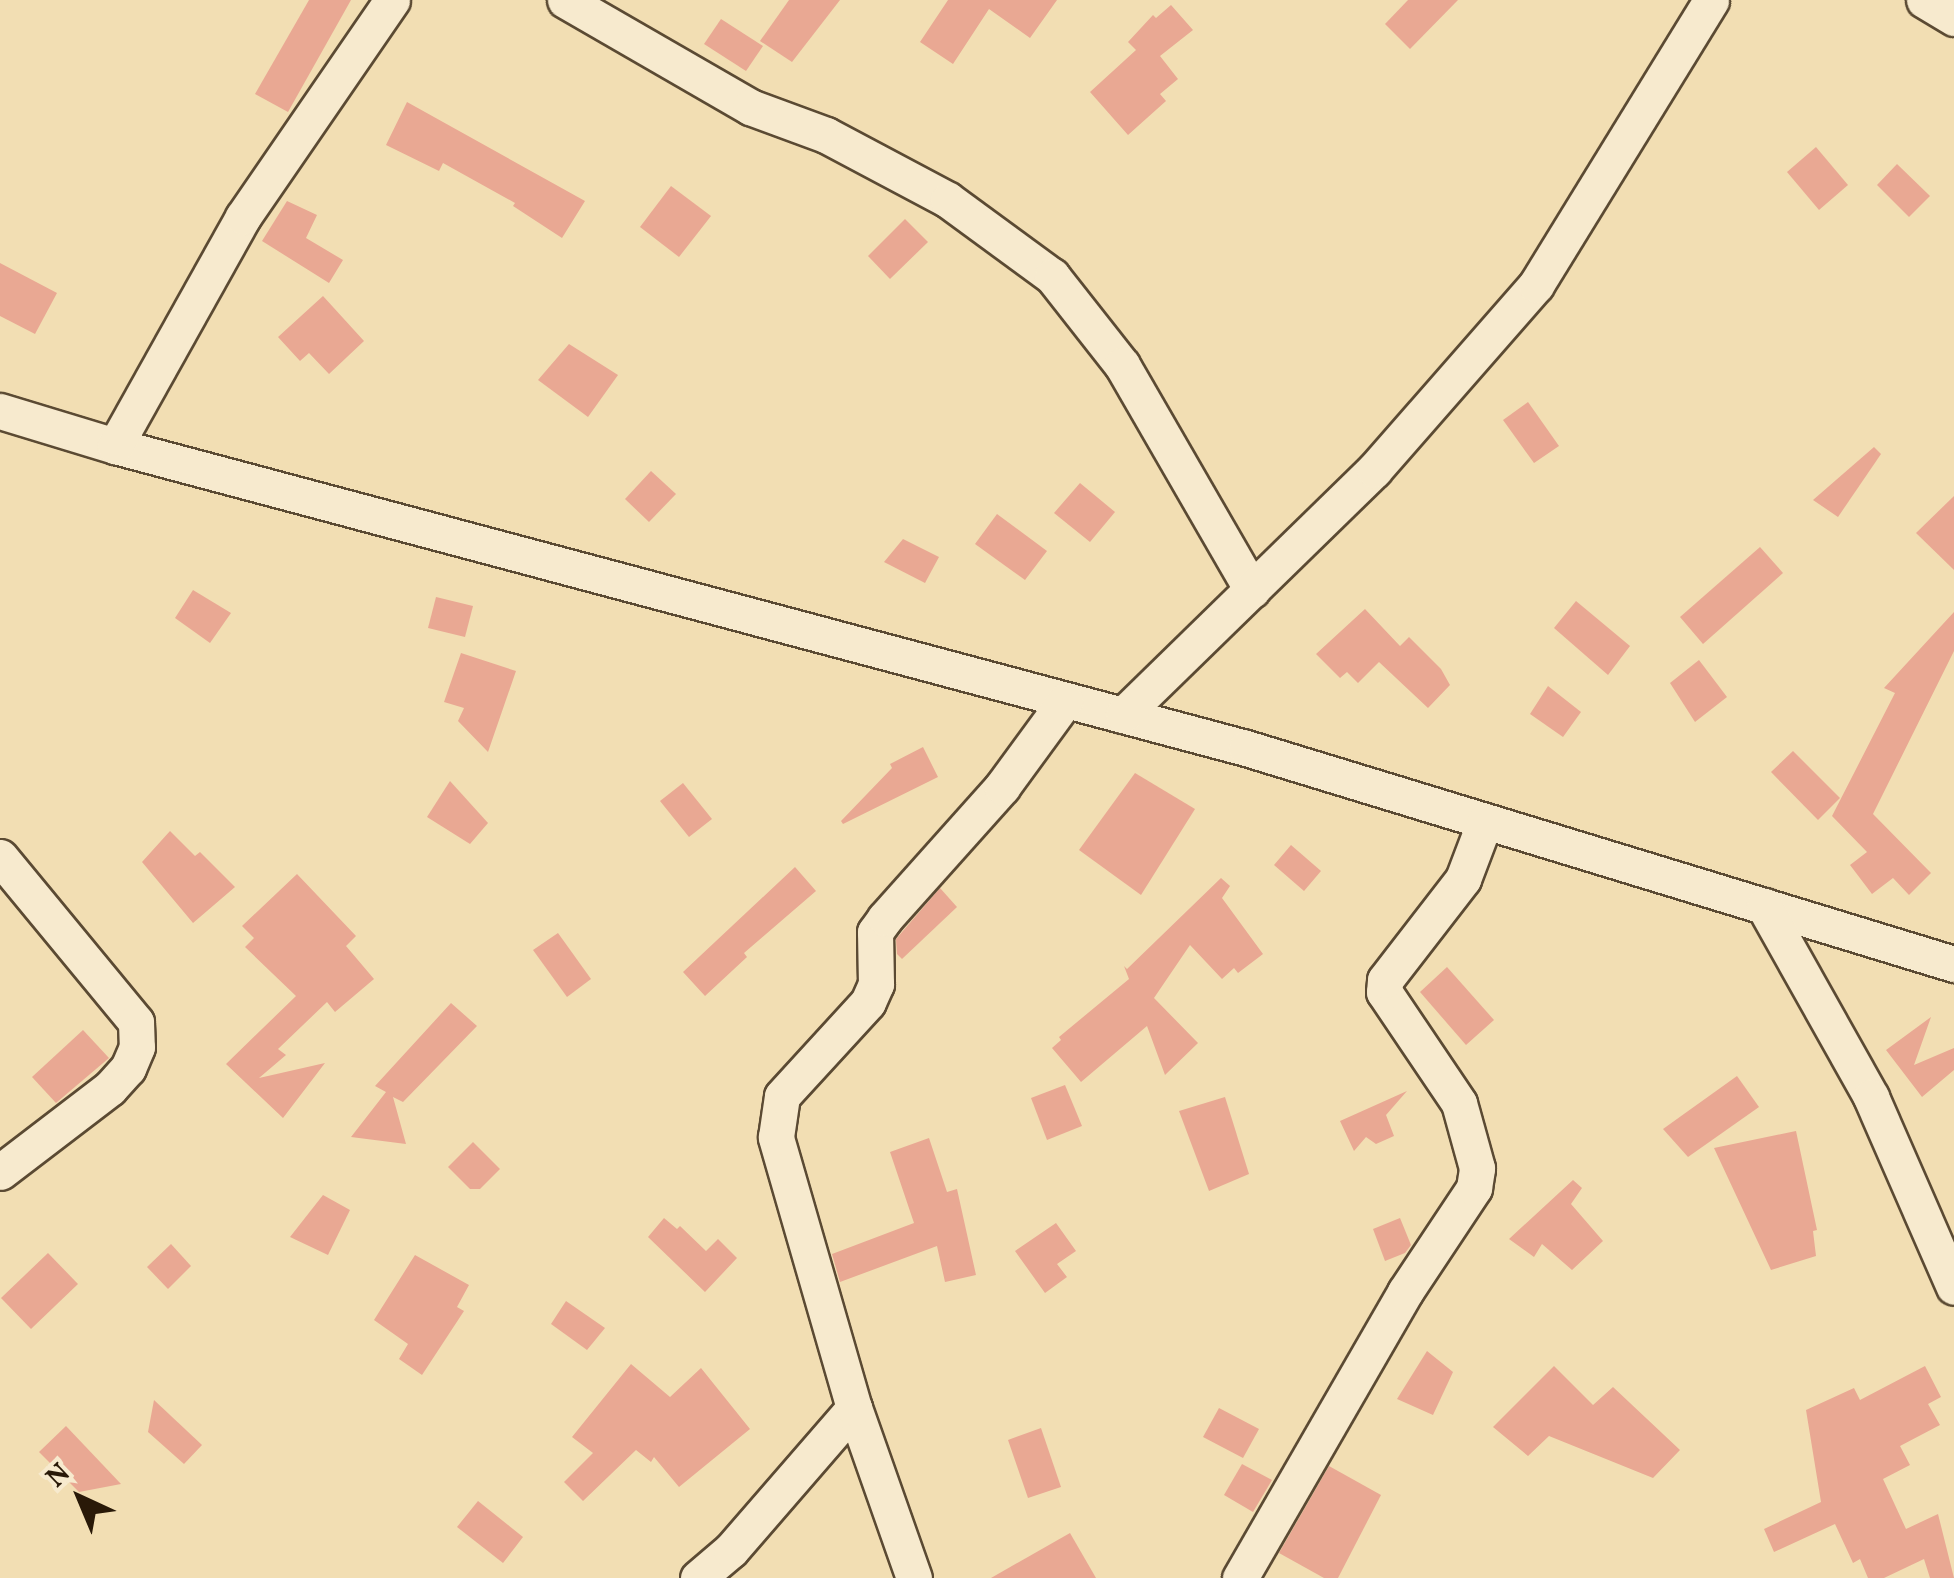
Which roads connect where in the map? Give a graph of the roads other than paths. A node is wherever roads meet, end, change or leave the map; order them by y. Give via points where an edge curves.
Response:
1 (392, 0) edge
2 (564, 0) edge
3 (1711, 0) edge
4 (1924, 0) edge
5 (1954, 18) edge
6 (0, 411) edge
7 (115, 446) junction
8 (1252, 590) junction
9 (1065, 701) junction
10 (1123, 714) junction
11 (1485, 821) junction
12 (0, 857) edge
13 (1764, 906) junction
14 (1954, 964) edge
15 (0, 1172) edge
16 (1954, 1287) edge
17 (854, 1408) junction
18 (698, 1578) edge
19 (914, 1578) edge
20 (1240, 1578) edge

1 - 7 street via 244,216
2 - 8 street via 750,107 826,135 948,200 1052,276 1122,366
3 - 8 street via 1536,286 1374,470
4 - 5 street
6 - 7 street
7 - 9 street
8 - 10 street
9 - 10 street
9 - 17 street via 1002,787 885,918 875,932 876,984 868,1002 782,1096 776,1137
10 - 11 street
11 - 13 street
11 - 20 street via 1464,879 1384,980 1389,1002 1459,1103 1477,1168 1474,1188 1405,1292
12 - 15 street via 136,1022 137,1047 110,1088
13 - 14 street
13 - 16 street via 1871,1098
17 - 18 street via 731,1550
17 - 19 street

